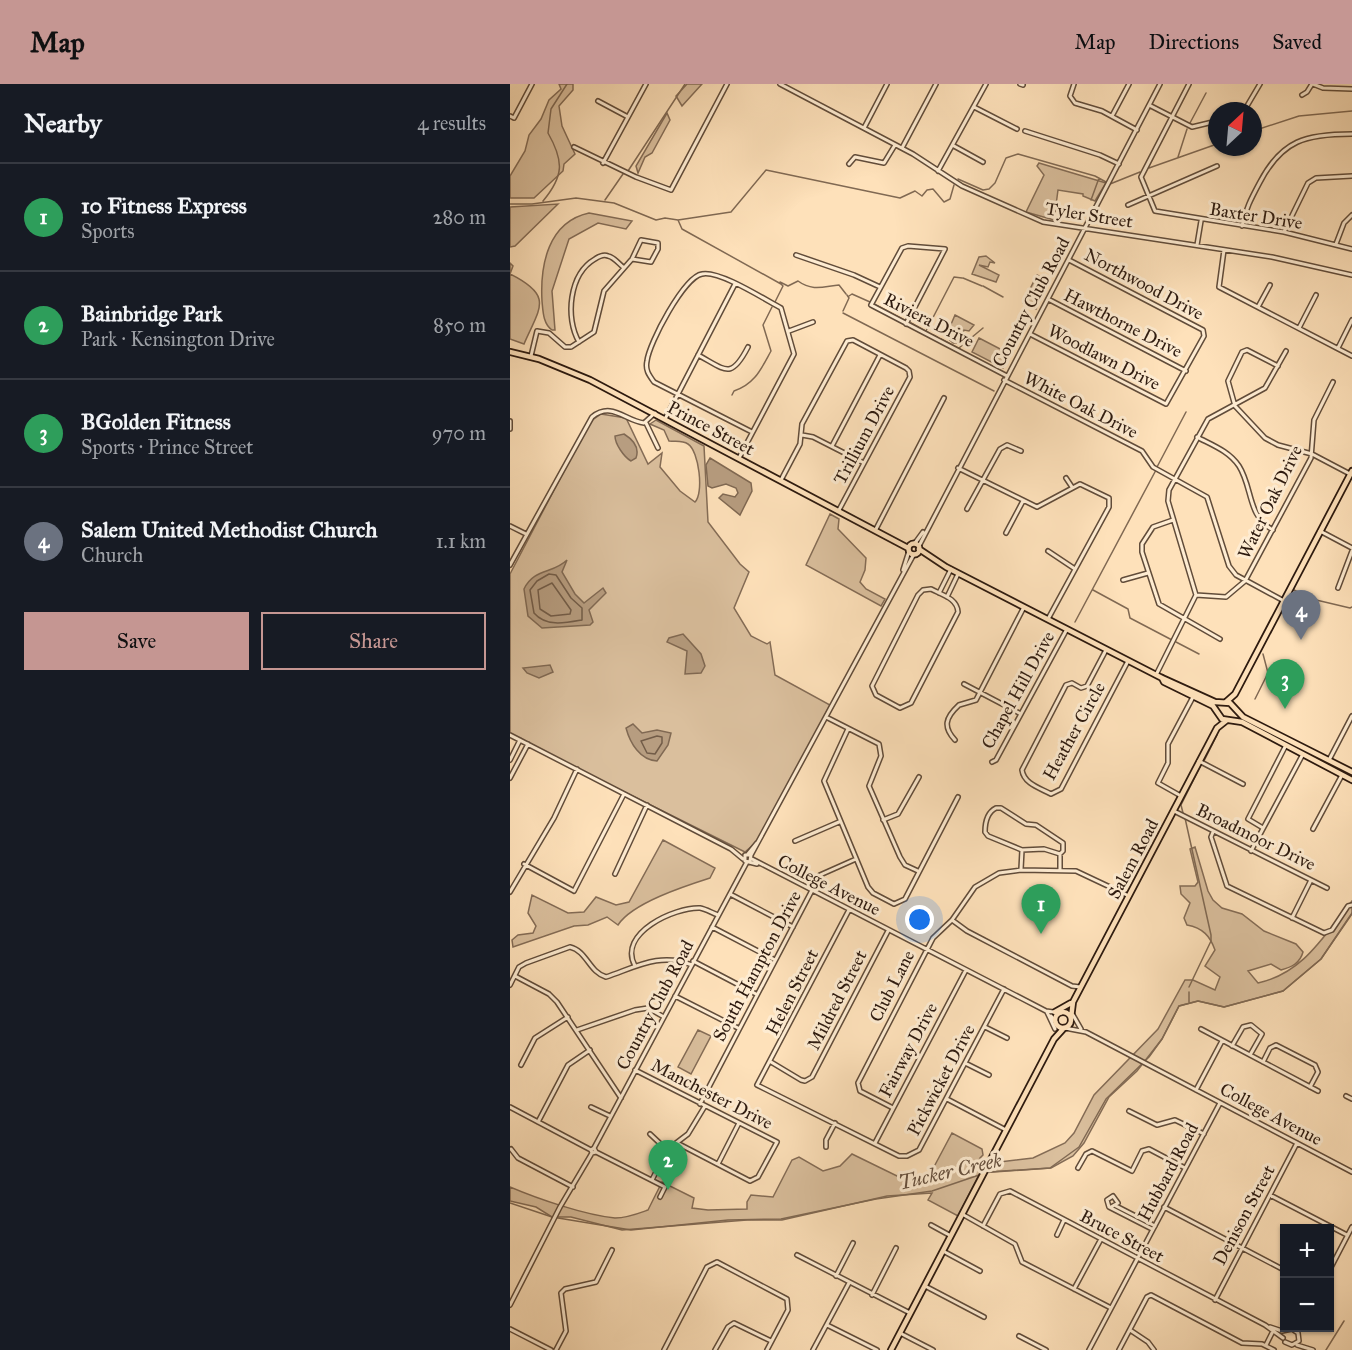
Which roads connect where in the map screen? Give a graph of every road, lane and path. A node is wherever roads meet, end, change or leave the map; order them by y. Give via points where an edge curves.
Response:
1 (531, 84) edge
2 (646, 84) edge
3 (727, 84) edge
4 (780, 84) edge
5 (886, 84) edge
6 (936, 84) edge
7 (986, 84) edge
8 (1074, 84) edge
9 (1129, 84) edge
10 (1160, 84) edge
11 (1189, 84) edge
12 (1260, 84) edge
13 (1312, 84) edge
14 (1352, 89) edge
15 (1302, 95) dead end
16 (598, 101) dead end
17 (1249, 102) edge
18 (1149, 105) junction
19 (974, 107) junction
20 (1112, 116) junction
21 (512, 117) edge
22 (628, 117) junction
23 (1172, 117) junction
24 (1208, 124) edge
25 (863, 128) junction
26 (1017, 129) dead end
27 (1137, 130) junction
28 (1025, 131) dead end
29 (1352, 134) edge
30 (895, 145) junction
31 (954, 146) junction
32 (574, 147) dead end
33 (902, 148) junction
34 (983, 162) dead end
35 (603, 163) junction
36 (849, 164) dead end
37 (1119, 164) junction
38 (1217, 166) dead end
39 (938, 171) junction
40 (1352, 176) edge
41 (1148, 196) junction
42 (1128, 205) dead end
43 (1352, 215) edge
44 (1201, 220) junction
45 (1242, 226) junction
46 (1084, 230) junction
47 (1284, 232) junction
48 (1336, 244) junction
49 (1197, 245) junction
50 (1352, 249) edge
51 (1224, 250) junction
52 (796, 255) dead end
53 (632, 259) junction
54 (1069, 260) junction
55 (623, 267) junction
56 (1352, 275) edge
57 (735, 284) junction
58 (1270, 285) dead end
59 (880, 287) junction
60 (1316, 295) dead end
61 (1048, 299) junction
62 (1258, 307) junction
63 (1352, 320) edge
64 (813, 322) dead end
65 (906, 324) junction
66 (1298, 328) junction
67 (789, 331) junction
68 (1029, 334) junction
69 (579, 342) junction
70 (748, 347) dead end
71 (1337, 348) junction
72 (1286, 351) dead end
73 (510, 352) edge
74 (698, 355) junction
75 (880, 355) junction
76 (531, 356) junction
77 (1352, 356) edge
78 (1278, 366) junction
79 (1186, 370) junction
80 (1007, 376) junction
81 (1004, 381) junction
82 (1333, 382) dead end
83 (677, 394) junction
84 (944, 398) dead end
85 (1235, 406) junction
86 (655, 413) junction
87 (665, 419) junction
88 (510, 422) edge
89 (646, 423) junction
90 (510, 429) edge
91 (752, 432) junction
92 (802, 435) junction
93 (1197, 437) junction
94 (832, 446) junction
95 (658, 448) dead end
96 (1021, 451) dead end
97 (1312, 454) junction
98 (739, 458) junction
99 (864, 463) junction
100 (958, 468) junction
101 (1351, 473) edge
102 (1066, 478) dead end
103 (1175, 478) junction
104 (781, 480) junction
105 (982, 481) junction
106 (1072, 487) junction
107 (1023, 501) junction
108 (968, 509) dead end
109 (839, 510) junction
110 (1173, 520) junction
111 (510, 526) edge
112 (876, 529) junction
113 (1273, 530) junction
114 (1320, 531) junction
115 (1006, 533) dead end
116 (526, 534) junction
117 (914, 549) junction
118 (1352, 549) edge
119 (1048, 551) dead end
120 (510, 565) edge
121 (1075, 569) junction
122 (951, 570) junction
123 (959, 573) junction
124 (1148, 573) junction
125 (1123, 580) dead end
126 (1245, 581) junction
127 (1338, 588) dead end
128 (939, 593) junction
129 (1196, 596) junction
130 (947, 597) junction
131 (1284, 601) junction
132 (1024, 607) junction
133 (1048, 619) junction
134 (1185, 621) junction
135 (1066, 629) junction
136 (1220, 639) dead end
137 (1106, 650) junction
138 (1128, 661) junction
139 (1156, 675) junction
140 (1163, 680) junction
141 (964, 684) dead end
142 (981, 693) junction
143 (1235, 694) junction
144 (1193, 697) junction
145 (1224, 702) junction
146 (1235, 708) junction
147 (1218, 714) junction
148 (1022, 715) junction
149 (1352, 716) edge
150 (826, 717) junction
151 (1229, 719) junction
152 (1217, 728) junction
153 (848, 729) junction
154 (1256, 729) junction
155 (1276, 733) junction
156 (510, 735) edge
157 (520, 740) junction
158 (956, 740) dead end
159 (528, 744) junction
160 (1286, 745) junction
161 (1305, 755) junction
162 (511, 758) edge
163 (1327, 759) junction
164 (519, 760) junction
165 (1199, 761) junction
166 (992, 762) dead end
167 (577, 769) junction
168 (1349, 776) edge
169 (919, 777) dead end
170 (510, 778) edge
171 (1243, 784) dead end
172 (624, 794) junction
173 (1181, 796) junction
174 (958, 797) dead end
175 (647, 805) junction
176 (1174, 811) junction
177 (883, 820) junction
178 (839, 822) junction
179 (1263, 828) junction
180 (1313, 830) dead end
181 (1213, 832) junction
182 (795, 841) dead end
183 (1022, 850) junction
184 (1251, 851) junction
185 (1060, 854) junction
186 (748, 858) junction
187 (856, 859) junction
188 (524, 864) junction
189 (1021, 870) junction
190 (1060, 870) junction
191 (918, 871) junction
192 (615, 874) dead end
193 (1311, 880) junction
194 (1327, 888) dead end
195 (812, 891) junction
196 (510, 892) edge
197 (730, 894) junction
198 (1129, 896) junction
199 (1352, 905) edge
200 (849, 910) junction
201 (718, 915) junction
202 (1292, 918) junction
203 (952, 920) junction
204 (712, 927) junction
205 (793, 927) junction
206 (888, 931) junction
207 (926, 951) junction
208 (775, 960) junction
209 (692, 963) junction
210 (636, 967) junction
211 (966, 970) junction
212 (514, 976) junction
213 (510, 985) edge
214 (1004, 989) junction
215 (1079, 990) junction
216 (756, 994) junction
217 (675, 996) junction
218 (1072, 1003) junction
219 (1046, 1012) junction
220 (1060, 1012) junction
221 (568, 1017) junction
222 (664, 1017) junction
223 (1072, 1017) junction
224 (1056, 1022) junction
225 (985, 1027) junction
226 (1066, 1028) junction
227 (738, 1029) junction
228 (1055, 1029) junction
229 (1081, 1029) junction
230 (1201, 1029) dead end
231 (577, 1030) junction
232 (1007, 1038) dead end
233 (1054, 1038) junction
234 (1222, 1040) junction
235 (1232, 1046) junction
236 (590, 1050) junction
237 (1250, 1055) junction
238 (771, 1062) junction
239 (1263, 1062) junction
240 (965, 1063) junction
241 (521, 1065) dead end
242 (635, 1071) junction
243 (989, 1075) dead end
244 (758, 1085) joint
245 (1310, 1087) junction
246 (1196, 1090) junction
247 (1318, 1091) dead end
248 (1346, 1096) dead end
249 (621, 1098) junction
250 (946, 1099) junction
251 (1352, 1099) edge
252 (1220, 1103) junction
253 (700, 1104) junction
254 (705, 1106) junction
255 (510, 1107) edge
256 (591, 1107) dead end
257 (893, 1108) junction
258 (1129, 1110) dead end
259 (610, 1116) junction
260 (538, 1122) junction
261 (739, 1123) junction
262 (835, 1123) junction
263 (1006, 1130) junction
264 (650, 1134) dead end
265 (1204, 1134) junction
266 (677, 1143) junction
267 (875, 1143) junction
268 (1298, 1143) junction
269 (826, 1147) dead end
270 (511, 1149) edge
271 (667, 1150) junction
272 (593, 1151) junction
273 (718, 1164) junction
274 (1078, 1168) dead end
275 (1185, 1168) junction
276 (1352, 1172) edge
277 (652, 1180) junction
278 (573, 1187) junction
279 (1270, 1195) junction
280 (660, 1197) dead end
281 (1116, 1206) junction
282 (1164, 1207) junction
283 (1111, 1208) junction
284 (962, 1214) junction
285 (1064, 1220) junction
286 (931, 1225) dead end
287 (983, 1226) junction
288 (1352, 1227) edge
289 (1154, 1228) junction
290 (1058, 1234) dead end
291 (1347, 1235) junction
292 (951, 1236) junction
293 (1101, 1239) junction
294 (853, 1243) dead end
295 (1242, 1247) junction
296 (897, 1248) dead end
297 (612, 1250) dead end
298 (943, 1251) junction
299 (797, 1255) dead end
300 (1137, 1258) junction
301 (1334, 1260) edge
302 (1280, 1268) edge
303 (980, 1271) dead end
304 (836, 1276) junction
305 (849, 1283) junction
306 (925, 1286) junction
307 (1074, 1289) junction
308 (872, 1295) junction
309 (1215, 1300) junction
310 (510, 1305) edge
311 (1111, 1308) junction
312 (910, 1314) junction
313 (984, 1317) dead end
314 (827, 1325) junction
315 (1265, 1325) junction
316 (1280, 1327) edge
317 (510, 1329) edge
318 (1130, 1330) junction
319 (1273, 1331) junction
320 (1289, 1332) edge
321 (1294, 1332) edge
322 (1300, 1332) edge
323 (900, 1333) junction
324 (1019, 1336) dead end
325 (1299, 1336) junction
326 (1284, 1340) junction
327 (771, 1341) junction
328 (1242, 1343) junction
329 (1266, 1345) junction
330 (1294, 1345) junction
331 (1306, 1346) junction
332 (1287, 1349) edge
333 (551, 1350) edge
334 (556, 1350) edge
335 (664, 1350) edge
336 (715, 1350) edge
337 (766, 1350) edge
338 (813, 1350) edge
339 (877, 1350) edge
340 (891, 1350) edge
341 (933, 1350) edge
342 (1046, 1350) edge
343 (1089, 1350) edge
344 (1119, 1350) edge
345 (1154, 1350) edge
346 (1239, 1350) edge
347 (1274, 1350) edge
348 (1313, 1350) edge

1 - 21 street
2 - 22 street
3 - 35 street via 671,190
4 - 25 street, Tyler Street
5 - 25 street
6 - 33 street
7 - 19 street
8 - 20 street via 1070,96 1075,103
9 - 20 street
10 - 18 street, Country Club Road
11 - 23 street
12 - 17 street
13 - 14 street
13 - 15 street
16 - 22 street
18 - 23 street
18 - 27 street, Country Club Road
19 - 26 street
19 - 31 street
20 - 27 street
22 - 35 street
23 - 24 street via 1196,127
23 - 41 street via 1141,177
25 - 30 street, Tyler Street
27 - 37 street, Country Club Road
28 - 37 street
29 - 45 street via 1306,138 1284,148 1266,170 1246,209
30 - 33 street, Tyler Street
30 - 36 street via 885,162 855,157
31 - 34 street
31 - 39 street
32 - 35 street
33 - 39 street, Tyler Street
37 - 46 street, Country Club Road
38 - 41 street
39 - 46 street, Tyler Street via 1035,219
40 - 47 street via 1316,178 1308,183
41 - 42 street
41 - 44 street, Baxter Drive via 1155,211
43 - 48 street
44 - 45 street, Baxter Drive
44 - 49 street
45 - 47 street, Baxter Drive
46 - 49 street, Tyler Street
46 - 54 street, Country Club Road
47 - 48 street, Baxter Drive
48 - 50 street, Baxter Drive
49 - 51 street, Tyler Street
51 - 56 street, Tyler Street
51 - 62 street via 1219,287
52 - 59 street, Riviera Drive
53 - 53 street via 641,240 658,243 651,262
53 - 55 street
54 - 61 street, Country Club Road
54 - 79 street, Northwood Drive via 1201,328 1204,333
55 - 69 street via 602,297 594,332
55 - 69 street via 605,255 588,264 579,276 572,303
57 - 67 street via 781,308
57 - 74 street
57 - 83 street via 713,273 693,276 654,342 647,360 648,374 654,382
58 - 62 street
59 - 65 street, Riviera Drive via 871,305
59 - 65 street via 904,247 945,249
60 - 66 street
61 - 68 street, Country Club Road
61 - 79 street, Hawthorne Drive
62 - 66 street
63 - 71 street
64 - 67 street
65 - 80 street, Riviera Drive
66 - 71 street
67 - 91 street via 794,354
68 - 79 street, Woodlawn Drive via 1167,405
68 - 80 street, Country Club Road
69 - 76 street via 565,347 549,333 537,330
70 - 74 street via 738,366 732,369 724,369
71 - 77 street
72 - 78 street
73 - 76 main road, Prince Street
74 - 83 street
75 - 92 street via 849,340 802,424
75 - 94 street
75 - 99 street, Trillium Drive via 909,371 910,377
76 - 86 main road, Prince Street via 580,375
78 - 85 street via 1265,388
78 - 85 street via 1247,350 1242,352 1228,381
80 - 81 street, Country Club Road
81 - 100 street, Country Club Road
81 - 103 street, White Oak Drive via 1142,452 1153,467
82 - 97 street, Water Oak Drive via 1314,420
83 - 87 street
83 - 91 street
84 - 112 street
85 - 93 street via 1210,416
85 - 97 street via 1269,441
86 - 87 main road, Prince Street
86 - 89 street
87 - 98 main road, Prince Street
88 - 90 street
89 - 95 street
89 - 116 street via 613,411 592,417
91 - 98 street
92 - 94 street
92 - 104 street
93 - 103 street
93 - 113 street via 1235,461 1256,517
94 - 99 street
96 - 105 street via 1002,447
97 - 101 street
97 - 113 street, Water Oak Drive
98 - 104 main road, Prince Street
99 - 109 street, Trillium Drive
100 - 105 street
100 - 117 street, Country Club Road
101 - 114 main road
102 - 106 street
103 - 110 street via 1168,495
103 - 126 street, White Oak Drive via 1209,501 1229,566
104 - 109 main road, Prince Street
105 - 107 street
105 - 108 street
106 - 107 street via 1039,507
106 - 121 street via 1086,485 1110,500
107 - 115 street
109 - 112 main road, Prince Street
110 - 124 street via 1153,527 1143,540
110 - 129 street
111 - 116 street
112 - 117 main road, Prince Street
113 - 126 street, Water Oak Drive
114 - 118 street
114 - 131 main road
116 - 120 street
117 - 122 main road, Prince Street
117 - 150 street, Country Club Road
118 - 127 street
119 - 121 street
121 - 133 street
122 - 123 main road, Prince Street
122 - 128 street
123 - 130 street
123 - 132 main road, Prince Street
124 - 125 street
124 - 134 street via 1159,604
126 - 129 street, Water Oak Drive via 1226,597
126 - 131 street, White Oak Drive
128 - 130 street
128 - 130 street via 931,589 918,595 872,686 876,695 900,708 911,703 958,612
129 - 134 street
131 - 143 main road
132 - 133 main road, Prince Street
132 - 142 street
133 - 135 main road, Prince Street
134 - 136 street
134 - 139 street
135 - 137 main road, Prince Street
135 - 148 street, Chapel Hill Drive
137 - 138 main road, Prince Street
137 - 138 street, Heather Circle via 1087,686 1066,685 1022,771 1028,782 1051,794 1061,789
138 - 139 main road, Prince Street
139 - 140 main road, Prince Street
140 - 144 main road, Prince Street
140 - 145 main road, Prince Street via 1215,702
141 - 142 street
142 - 148 street
142 - 158 street via 976,700 952,711 945,725
143 - 145 main road
143 - 146 main road
144 - 147 main road, Prince Street via 1213,706
144 - 173 street via 1168,744 1168,763 1158,783
145 - 146 main road, Prince Street
145 - 147 main road, Salem Road
146 - 151 main road
146 - 155 main road via 1243,717
147 - 151 main road, Prince Street
147 - 152 main road, Salem Road
148 - 166 street, Chapel Hill Drive
149 - 163 street
150 - 153 street
150 - 186 street, Country Club Road
151 - 152 main road, Salem Road
151 - 154 main road
152 - 165 main road, Salem Road
153 - 177 street via 879,744 883,751 869,786
153 - 178 street via 824,781
154 - 155 main road
154 - 160 main road
155 - 163 main road
156 - 157 street, College Avenue
157 - 159 street, College Avenue
157 - 162 street
159 - 164 street
159 - 167 street, College Avenue
160 - 161 main road
160 - 179 street via 1248,819
161 - 163 main road
161 - 168 main road
161 - 179 street
162 - 164 street
163 - 168 main road
164 - 170 street
165 - 171 street
165 - 173 main road, Salem Road
167 - 172 street, College Avenue
167 - 188 street via 554,818
168 - 180 street
169 - 177 street via 898,814
172 - 175 street, College Avenue
172 - 188 street via 574,891
173 - 176 main road, Salem Road
174 - 191 street
175 - 186 street, College Avenue
175 - 192 street
176 - 181 street, Broadmoor Drive
176 - 198 main road, Salem Road
177 - 191 street via 905,865
178 - 182 street
178 - 187 street
179 - 184 street
181 - 184 street, Broadmoor Drive
181 - 202 street via 1211,837 1227,886
183 - 185 street via 1044,849
183 - 185 street via 994,840 985,832 992,810 1001,808 1019,821 1049,832 1063,843
183 - 189 street
184 - 193 street, Broadmoor Drive
185 - 190 street
186 - 195 street, College Avenue
186 - 197 street, Country Club Road
187 - 191 street via 873,893 894,904 905,899
187 - 195 street, South Hampton Drive via 820,875
188 - 196 street
189 - 190 street, Club Lane
189 - 203 street, Club Lane via 999,873 980,883
190 - 198 street, Club Lane via 1090,876
193 - 194 street, Broadmoor Drive
193 - 202 street
195 - 200 street, College Avenue
195 - 205 street, South Hampton Drive
197 - 201 street, Country Club Road
197 - 205 street
198 - 215 main road, Salem Road
199 - 202 street via 1332,930 1324,933
200 - 206 street, College Avenue
200 - 238 street, Helen Street
201 - 204 street, Country Club Road
201 - 210 street via 702,908 692,909 649,923 641,931 632,954
203 - 207 street, Club Lane
203 - 215 street
204 - 208 street
204 - 209 street, Country Club Road
205 - 208 street, South Hampton Drive
206 - 207 street, College Avenue
206 - 238 street, Mildred Street via 815,1073 808,1080 801,1080
207 - 211 street, College Avenue
207 - 257 street, Club Lane via 858,1083 860,1091
208 - 216 street, South Hampton Drive
209 - 210 street via 664,958
209 - 216 street
209 - 217 street, Country Club Road
210 - 212 street via 606,977 598,975 577,949 570,947 526,963
211 - 214 street, College Avenue
211 - 257 street, Fairway Drive
212 - 213 street
212 - 221 street via 549,994
214 - 219 street, College Avenue
214 - 225 street, Pickwicket Drive
215 - 218 main road, Salem Road
216 - 227 street, South Hampton Drive
217 - 222 street, Country Club Road
217 - 227 street
218 - 220 main road, Salem Road
218 - 223 main road, Salem Road
219 - 220 street, College Avenue
219 - 224 street, College Avenue
219 - 228 street
220 - 223 main road
220 - 224 main road, Salem Road
221 - 231 street
221 - 241 street via 535,1038
222 - 231 street via 648,1008
222 - 242 street, Country Club Road
223 - 226 main road
223 - 229 street, College Avenue
224 - 226 main road
224 - 228 main road
225 - 232 street
225 - 240 street, Pickwicket Drive
226 - 229 street, College Avenue
226 - 233 main road
227 - 253 street, South Hampton Drive
228 - 233 main road
229 - 246 street, College Avenue
230 - 234 street
231 - 236 street
233 - 263 main road
234 - 235 street
234 - 246 street
235 - 237 street
235 - 237 street via 1243,1027 1251,1025 1263,1034
236 - 249 street
236 - 260 street via 568,1065
237 - 239 street
238 - 244 street, Helen Street
239 - 245 street
239 - 245 street via 1276,1045 1315,1065 1318,1072
240 - 243 street
240 - 250 street, Pickwicket Drive
242 - 249 street, Country Club Road
242 - 253 street, Manchester Drive
244 - 262 street, Pickwicket Drive
245 - 247 street
246 - 252 street, College Avenue
248 - 251 street
249 - 259 street, Country Club Road
250 - 263 street
250 - 267 street, Pickwicket Drive via 919,1150 899,1156
252 - 265 street, Hubbard Road
252 - 268 street, College Avenue
253 - 254 street, Manchester Drive
254 - 261 street, Manchester Drive
254 - 266 street via 688,1134
255 - 260 street
256 - 259 street
257 - 267 street, Fairway Drive
258 - 265 street via 1157,1125 1175,1120
259 - 272 street, Country Club Road
260 - 272 street
261 - 273 street
261 - 273 street, Manchester Drive via 777,1142 754,1180
262 - 267 street, Pickwicket Drive
262 - 269 street
263 - 284 main road
264 - 271 street
265 - 275 street, Hubbard Road
266 - 271 street
266 - 273 street
268 - 276 street, College Avenue
268 - 279 street, Denison Street
270 - 278 street via 518,1158
271 - 277 street
272 - 277 street
272 - 278 street, Country Club Road
274 - 275 street via 1092,1151 1132,1171 1142,1151 1149,1149
275 - 282 street, Hubbard Road
277 - 280 street via 664,1187
278 - 310 street, Country Club Road
279 - 291 street
279 - 295 street, Denison Street
281 - 283 street
281 - 283 street via 1117,1199 1111,1196 1106,1202
281 - 289 street
282 - 289 street, Hubbard Road
282 - 295 street
283 - 289 street
284 - 287 street
284 - 292 main road
285 - 287 street, Bruce Street via 1007,1190 1000,1194
285 - 290 street
285 - 293 street, Bruce Street
286 - 292 street
287 - 307 street via 1015,1244 1022,1262
288 - 291 street
289 - 300 street, Hubbard Road
291 - 301 street
292 - 298 main road
293 - 300 street, Bruce Street
293 - 307 street
294 - 304 street
295 - 302 street
295 - 309 street, Denison Street
296 - 308 street
297 - 334 street via 596,1282 561,1293 566,1331
298 - 303 street
298 - 306 main road
299 - 304 street
300 - 309 street, Bruce Street
300 - 311 street, Hubbard Road
304 - 305 street
305 - 308 street
305 - 314 street
306 - 312 main road
306 - 313 street
307 - 311 street
308 - 312 street
309 - 315 street, Bruce Street
311 - 343 street, Hubbard Road
312 - 323 main road
314 - 338 street
314 - 339 street
315 - 316 street, Bruce Street
315 - 319 street, Bruce Street
317 - 333 street
318 - 328 street via 1151,1295
318 - 344 street
318 - 345 street
319 - 326 street, Bruce Street
319 - 329 street
320 - 326 street
321 - 325 street
322 - 325 street
323 - 340 main road
323 - 341 street
324 - 342 street
325 - 330 street
325 - 331 street
326 - 330 street, Bruce Street
326 - 332 street
327 - 335 street via 788,1310 787,1299 714,1262 707,1267
327 - 336 street via 734,1323
327 - 337 street
328 - 329 street
328 - 346 street
329 - 347 street
330 - 331 street
330 - 332 street
331 - 348 street

